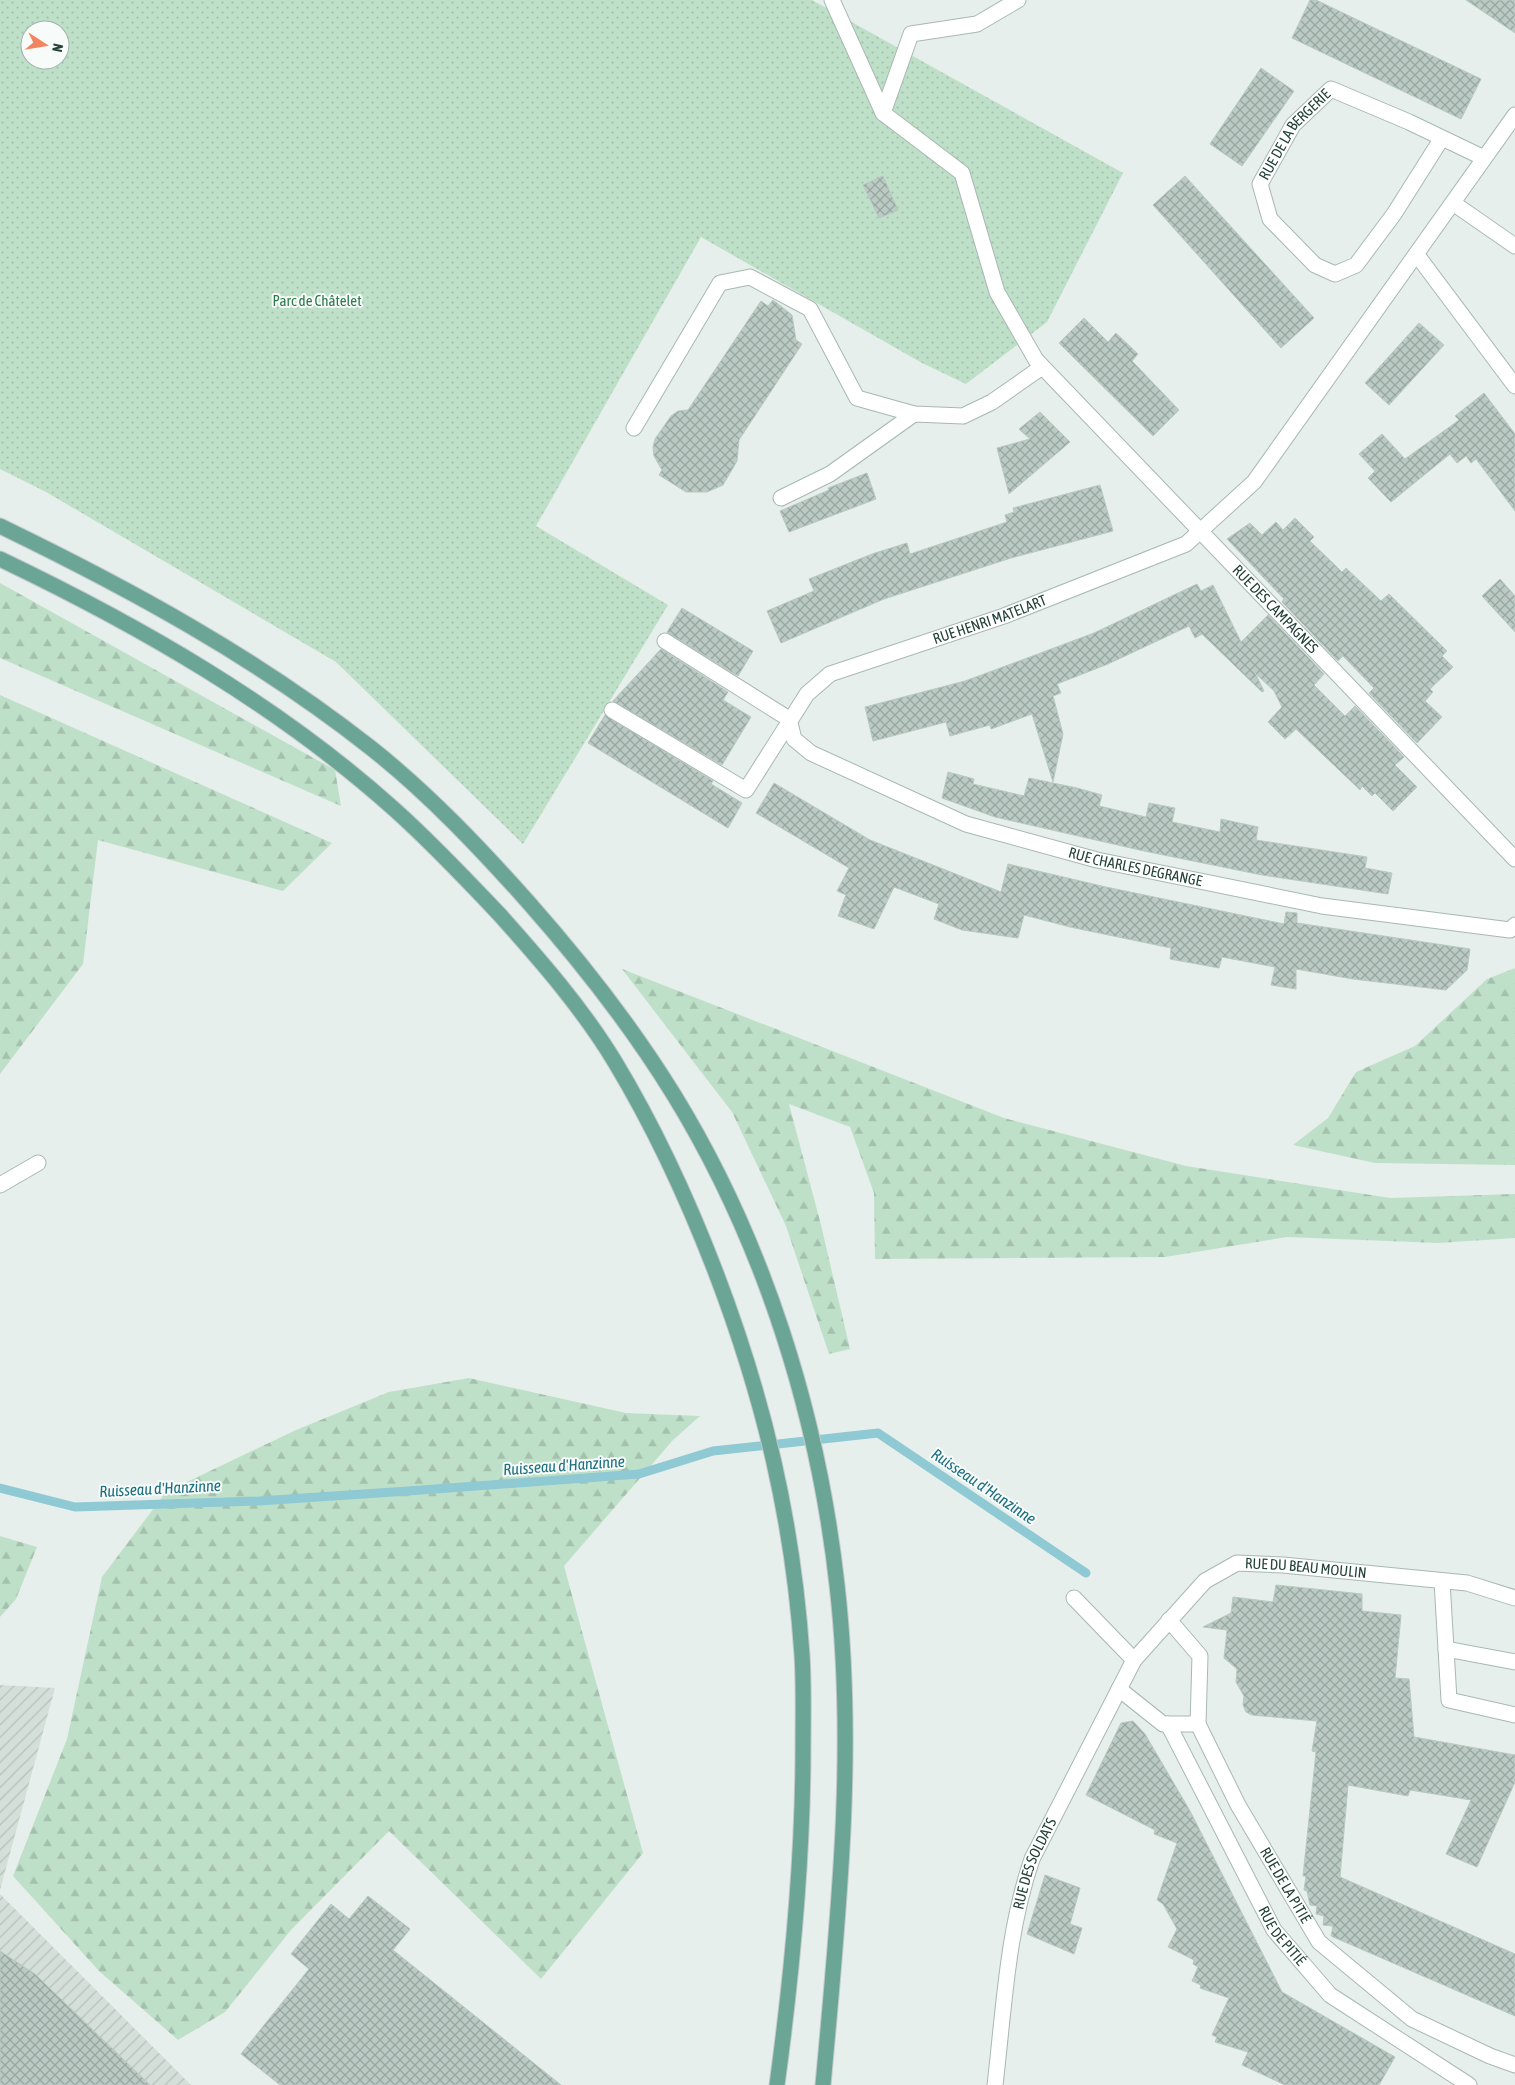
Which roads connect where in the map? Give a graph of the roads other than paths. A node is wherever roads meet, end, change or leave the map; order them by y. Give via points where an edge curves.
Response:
1 (832, 0) edge
2 (1018, 0) edge
3 (884, 113) junction
4 (1515, 115) edge
5 (1442, 138) junction
6 (1484, 158) junction
7 (1453, 203) junction
8 (1515, 246) edge
9 (1417, 255) junction
10 (1039, 363) junction
11 (1515, 386) edge
12 (914, 414) junction
13 (634, 428) dead end
14 (781, 498) dead end
15 (0, 526) edge
16 (1200, 532) junction
17 (0, 559) edge
18 (665, 641) dead end
19 (612, 710) dead end
20 (789, 719) junction
21 (1515, 859) edge
22 (1515, 925) edge
23 (38, 1163) dead end
24 (0, 1185) edge
25 (1442, 1581) junction
26 (1074, 1598) dead end
27 (1515, 1598) edge
28 (1169, 1620) junction
29 (1446, 1649) junction
30 (1134, 1660) junction
31 (1515, 1662) edge
32 (1119, 1690) junction
33 (1515, 1715) edge
34 (1168, 1724) junction
35 (1198, 1724) junction
36 (1515, 2065) edge
37 (777, 2085) edge
38 (823, 2085) edge
39 (995, 2085) edge
40 (1469, 2085) edge

1 - 3 street
2 - 3 street via 977,24 911,34
3 - 10 street, RUE DES CAMPAGNES via 962,172 997,292
4 - 6 street
5 - 5 street, RUE DE LA BERGERIE via 1331,89 1293,125 1260,184 1270,219 1315,265 1334,274 1356,265 1394,214
5 - 6 street, RUE DE LA BERGERIE
6 - 7 street
7 - 8 street
7 - 9 street
9 - 11 street
9 - 16 street via 1254,482
10 - 12 street via 992,402 963,416
10 - 16 street, RUE DES CAMPAGNES
12 - 13 street via 856,398 810,309 750,277 720,283
12 - 14 street via 830,474
15 - 38 main road via 78,563 195,627 343,727 410,781 502,873 626,1022 675,1096 725,1190 748,1242 798,1382 816,1452 837,1583 846,1786
16 - 20 street, RUE HENRI MATELART via 1186,544 1013,612 830,674 807,694
16 - 21 street, RUE DES CAMPAGNES
17 - 37 main road via 125,622 226,683 324,751 393,808 532,951 574,1004 613,1058 670,1162 740,1335 774,1457 789,1539 802,1657 803,1786 793,1944
18 - 20 street
19 - 20 street, RUE HENRI MATELART via 746,790
20 - 22 street, RUE CHARLES DEGRANGE via 794,739 811,753 966,824 1097,860 1322,906 1510,930
23 - 24 street
25 - 27 street, RUE DU BEAU MOULIN via 1467,1583
25 - 28 street, RUE DU BEAU MOULIN via 1237,1563 1205,1581
25 - 29 street
26 - 30 street
28 - 30 street, RUE DU BEAU MOULIN
28 - 35 street, RUE DE LA PITIÉ via 1200,1656
29 - 31 street
29 - 33 street via 1449,1700
30 - 32 street, RUE DES SOLDATS
32 - 34 street via 1163,1724
32 - 39 street, RUE DES SOLDATS via 1032,1859 1023,1887 1012,1930
34 - 35 street
34 - 40 street, RUE DE PITIÉ via 1274,1930 1330,1995
35 - 36 street, RUE DE LA PITIÉ via 1238,1805 1319,1942 1412,2019

